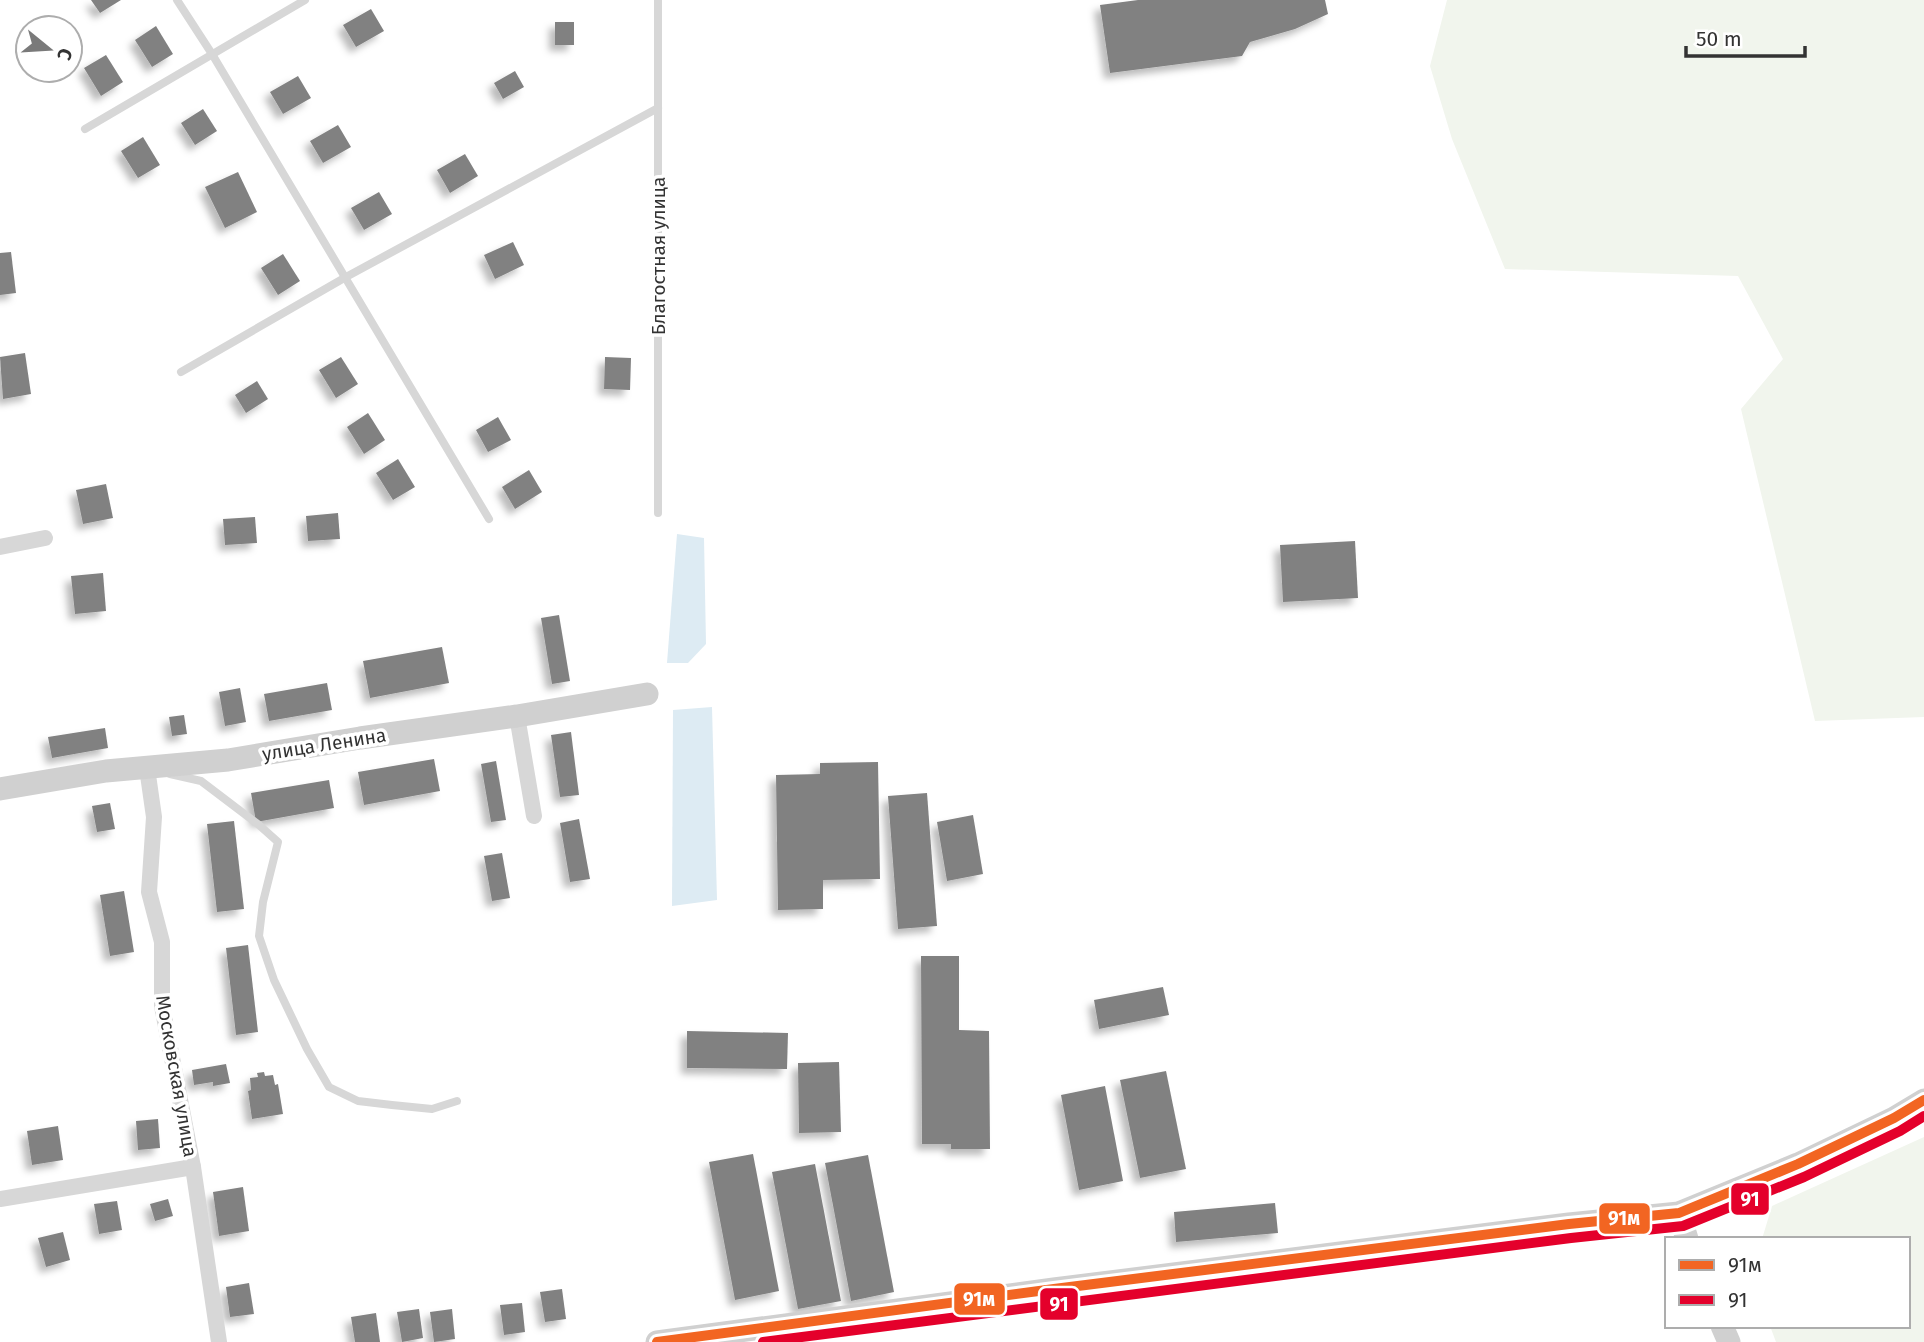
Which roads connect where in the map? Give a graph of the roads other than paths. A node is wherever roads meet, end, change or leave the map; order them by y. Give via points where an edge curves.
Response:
1 (177, 0) edge
2 (304, 0) edge
3 (658, 0) edge
4 (212, 54) junction
5 (657, 108) junction
6 (85, 129) dead end
7 (346, 277) junction
8 (181, 372) dead end
9 (657, 513) dead end
10 (489, 519) dead end
11 (45, 538) dead end
12 (0, 547) edge
13 (647, 694) dead end
14 (517, 716) junction
15 (147, 768) junction
16 (0, 789) edge
17 (534, 816) dead end
18 (1924, 1100) edge
19 (457, 1101) dead end
20 (193, 1167) junction
21 (0, 1199) edge
22 (1679, 1213) junction
23 (1686, 1237) edge
24 (219, 1342) edge
25 (657, 1342) edge

1 - 4 lane
2 - 4 lane
3 - 5 lane, Благостная улица
4 - 6 lane
4 - 7 lane
5 - 7 lane
5 - 9 lane, Благостная улица
7 - 8 lane
7 - 10 lane
11 - 12 street
13 - 14 street, улица Ленина
14 - 15 street, улица Ленина
14 - 17 street
15 - 16 street, улица Ленина
15 - 19 lane via 201,781 278,842 260,936 274,980 329,1087 358,1101 392,1105 432,1109
15 - 20 street, Московская улица via 154,817 149,892 162,942 162,1006
18 - 22 street via 1773,1175
20 - 21 street
20 - 24 street, Московская улица
22 - 23 street
22 - 25 street

